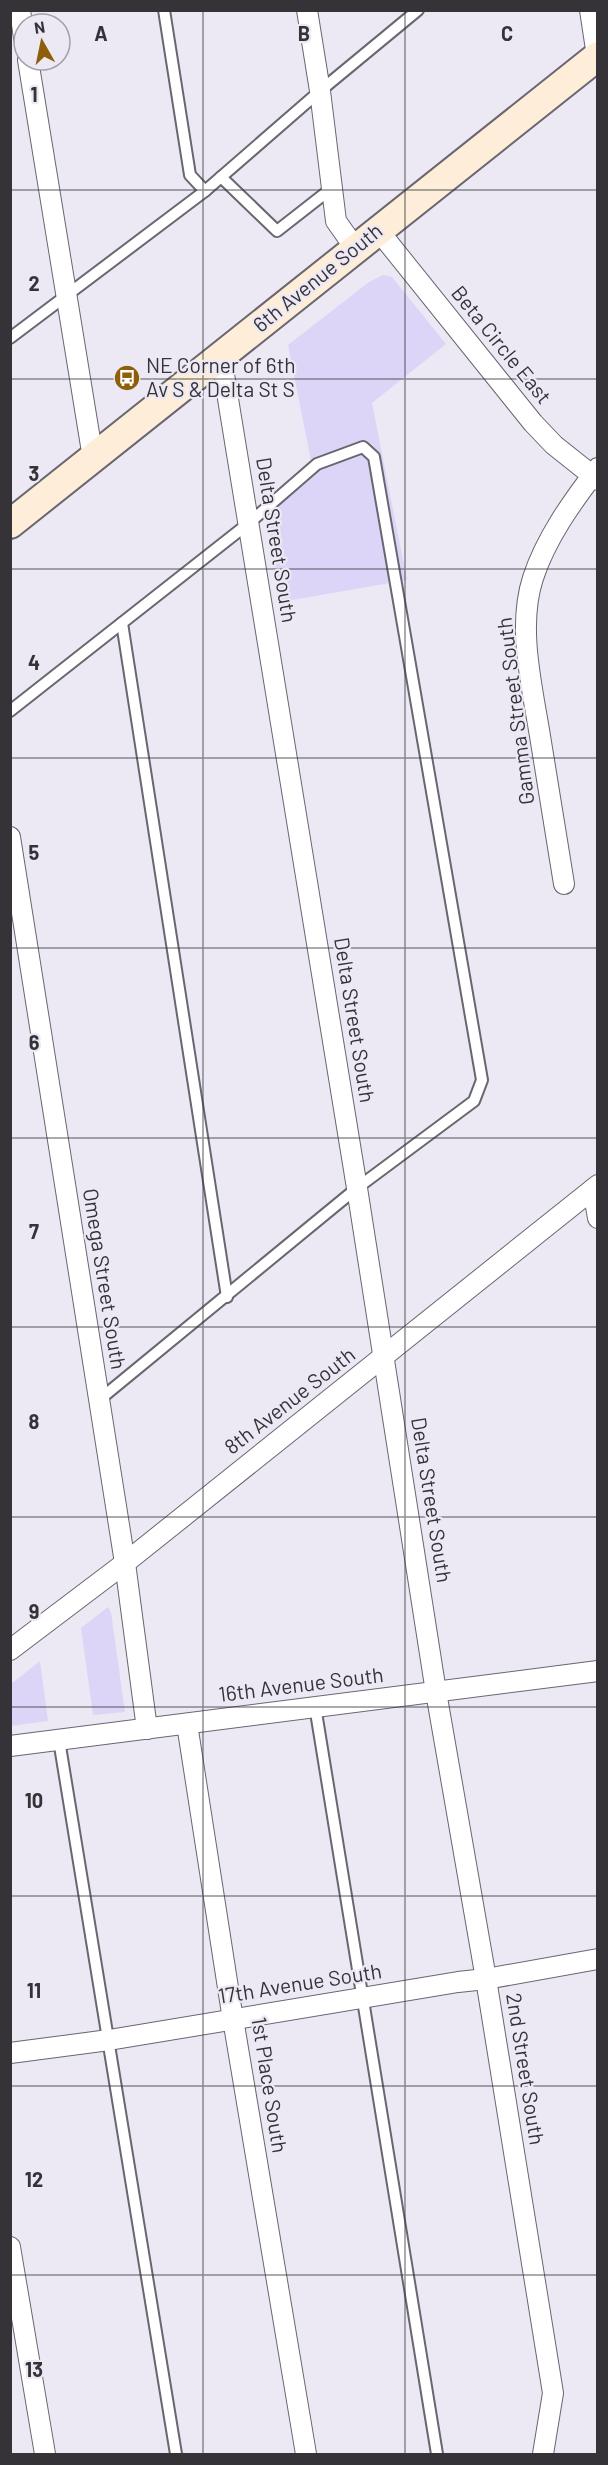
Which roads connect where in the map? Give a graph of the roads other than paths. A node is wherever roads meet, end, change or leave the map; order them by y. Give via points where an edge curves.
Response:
1 (164, 10) edge
2 (307, 10) edge
3 (418, 10) edge
4 (590, 10) edge
5 (597, 56) edge
6 (30, 72) edge
7 (320, 91) junction
8 (221, 177) junction
9 (332, 188) junction
10 (205, 191) junction
11 (378, 230) junction
12 (355, 248) junction
13 (66, 296) junction
14 (10, 338) edge
15 (221, 356) junction
16 (93, 458) junction
17 (596, 475) edge
18 (249, 523) junction
19 (10, 524) edge
20 (122, 623) junction
21 (10, 711) edge
22 (10, 837) edge
23 (564, 884) dead end
24 (595, 1187) edge
25 (357, 1188) junction
26 (597, 1218) edge
27 (227, 1297) junction
28 (384, 1357) junction
29 (99, 1400) junction
30 (124, 1563) junction
31 (10, 1650) edge
32 (597, 1671) edge
33 (436, 1692) junction
34 (315, 1706) junction
35 (187, 1724) junction
36 (147, 1729) junction
37 (59, 1740) junction
38 (10, 1746) edge
39 (597, 1959) edge
40 (486, 1979) junction
41 (361, 1998) junction
42 (234, 2019) junction
43 (108, 2040) junction
44 (10, 2053) edge
45 (10, 2247) edge
46 (19, 2355) edge
47 (45, 2454) edge
48 (176, 2454) edge
49 (306, 2454) edge
50 (437, 2454) edge
51 (543, 2454) edge

1 - 10 lane via 190,175
2 - 7 street
3 - 7 lane
4 - 5 street
5 - 11 main road, 6th Avenue South
6 - 13 street
7 - 8 lane
7 - 9 street
8 - 9 lane via 277,231
8 - 10 lane
9 - 12 street via 336,221
10 - 13 lane
11 - 12 main road, 6th Avenue South
11 - 17 street, Beta Circle East via 533,423 554,445
12 - 15 main road, 6th Avenue South
13 - 14 lane
13 - 16 street
15 - 16 main road, 6th Avenue South
15 - 18 street, Delta Street South
16 - 19 main road, 6th Avenue South
17 - 23 street, Gamma Street South via 558,525 533,578 527,602 526,634 533,688
18 - 20 lane
18 - 25 street, Delta Street South
18 - 25 lane via 317,464 363,447 374,457 482,1080 474,1101
20 - 21 lane
20 - 27 lane
22 - 29 street, Omega Street South
24 - 26 street
24 - 28 street, 8th Avenue South
25 - 27 lane
25 - 28 street, Delta Street South
27 - 29 lane
28 - 30 street, 8th Avenue South
28 - 33 street, Delta Street South
29 - 30 street, Omega Street South
30 - 31 street, 8th Avenue South
30 - 36 street, Omega Street South
32 - 33 street, 16th Avenue South
33 - 34 street, 16th Avenue South
33 - 40 street, 2nd Street South
34 - 35 street, 16th Avenue South
34 - 41 lane
35 - 36 street, 16th Avenue South
35 - 42 street, 1st Place South
36 - 37 street, 16th Avenue South
37 - 38 street, 16th Avenue South
37 - 43 lane
39 - 40 street, 17th Avenue South
40 - 41 street, 17th Avenue South
40 - 51 street, 2nd Street South via 553,2393
41 - 42 street, 17th Avenue South
41 - 50 lane
42 - 43 street, 17th Avenue South
42 - 49 street, 1st Place South
43 - 44 street, 17th Avenue South
43 - 48 lane
45 - 46 street
46 - 47 street

